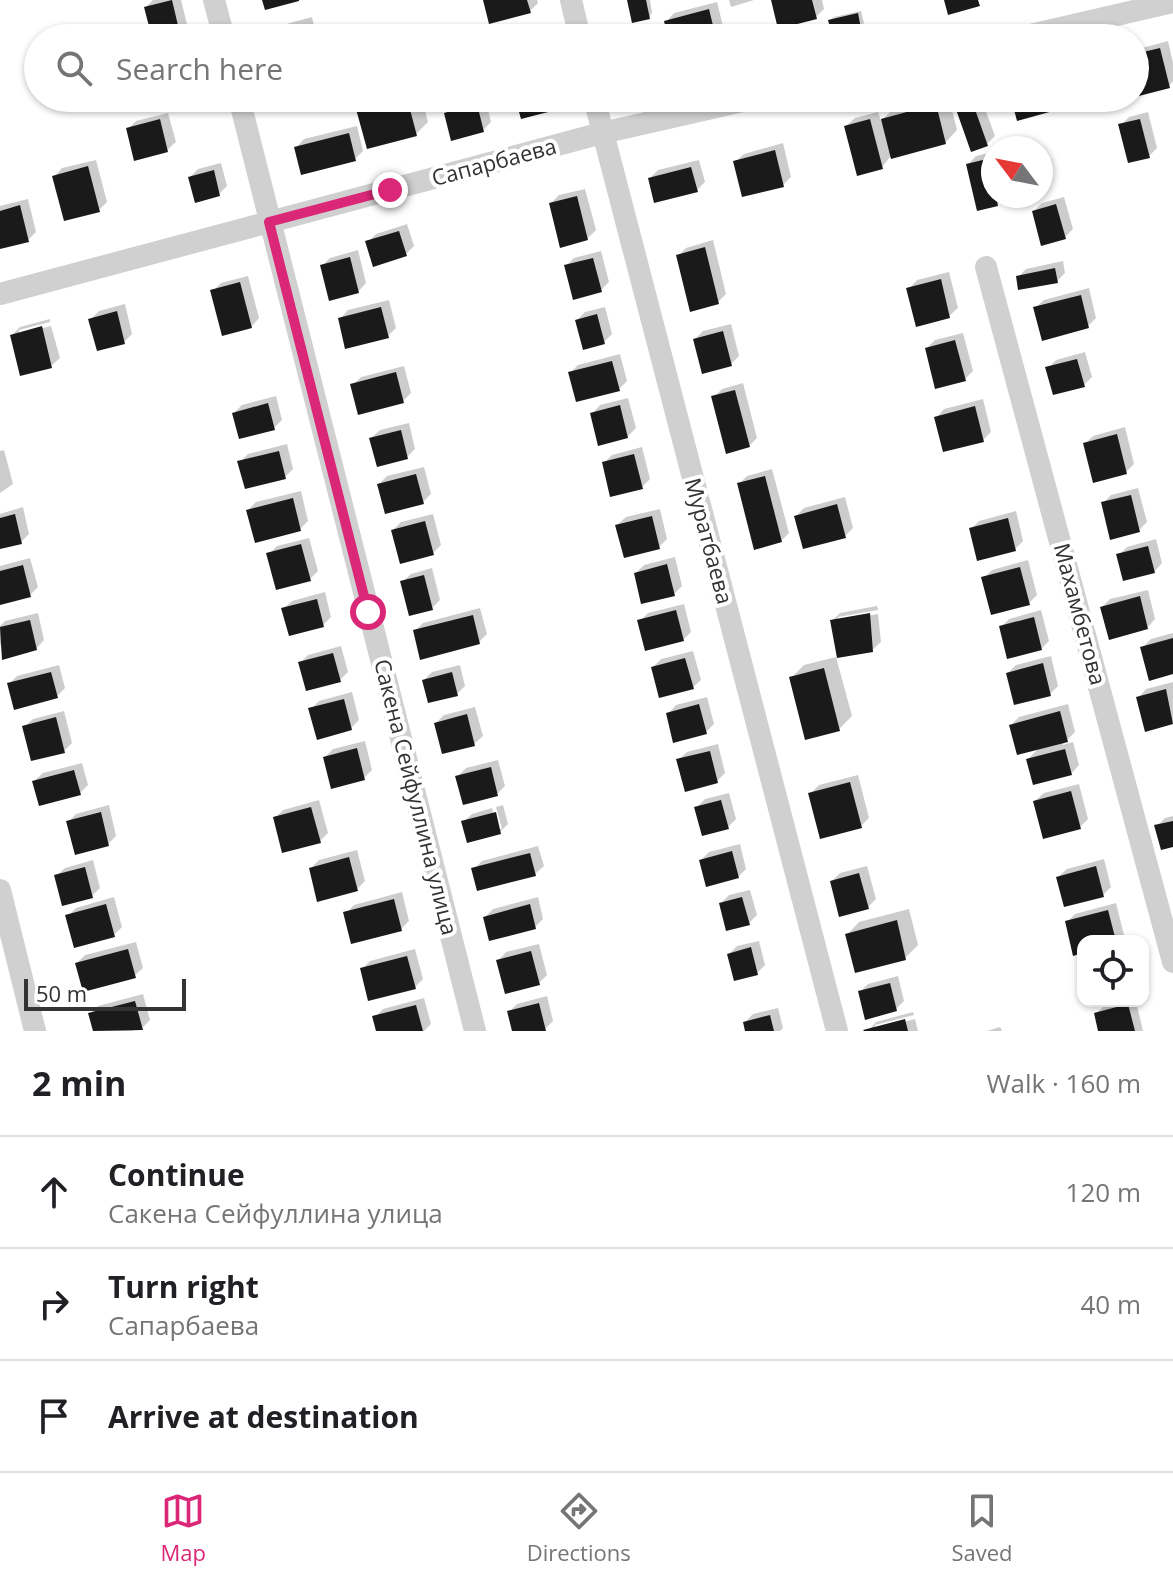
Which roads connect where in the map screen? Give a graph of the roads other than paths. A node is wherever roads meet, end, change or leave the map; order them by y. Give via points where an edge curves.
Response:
1 (214, 0) edge
2 (571, 0) edge
3 (1173, 2) edge
4 (220, 24) edge
5 (577, 24) edge
6 (1078, 24) edge
7 (242, 112) edge
8 (597, 112) edge
9 (694, 112) edge
10 (602, 133) junction
11 (269, 222) junction
12 (986, 267) dead end
13 (0, 294) edge
14 (0, 890) edge
15 (1173, 962) edge
16 (35, 1031) edge
17 (475, 1031) edge
18 (837, 1031) edge

1 - 4 street
2 - 5 street
3 - 6 street
7 - 11 street, Сакена Сейфуллина улица
8 - 10 street, Муратбаева
9 - 10 street, Сапарбаева
10 - 11 street, Сапарбаева
10 - 18 street, Муратбаева
11 - 13 street, Сапарбаева
11 - 17 street, Сакена Сейфуллина улица
12 - 15 street, Махамбетова
14 - 16 street

